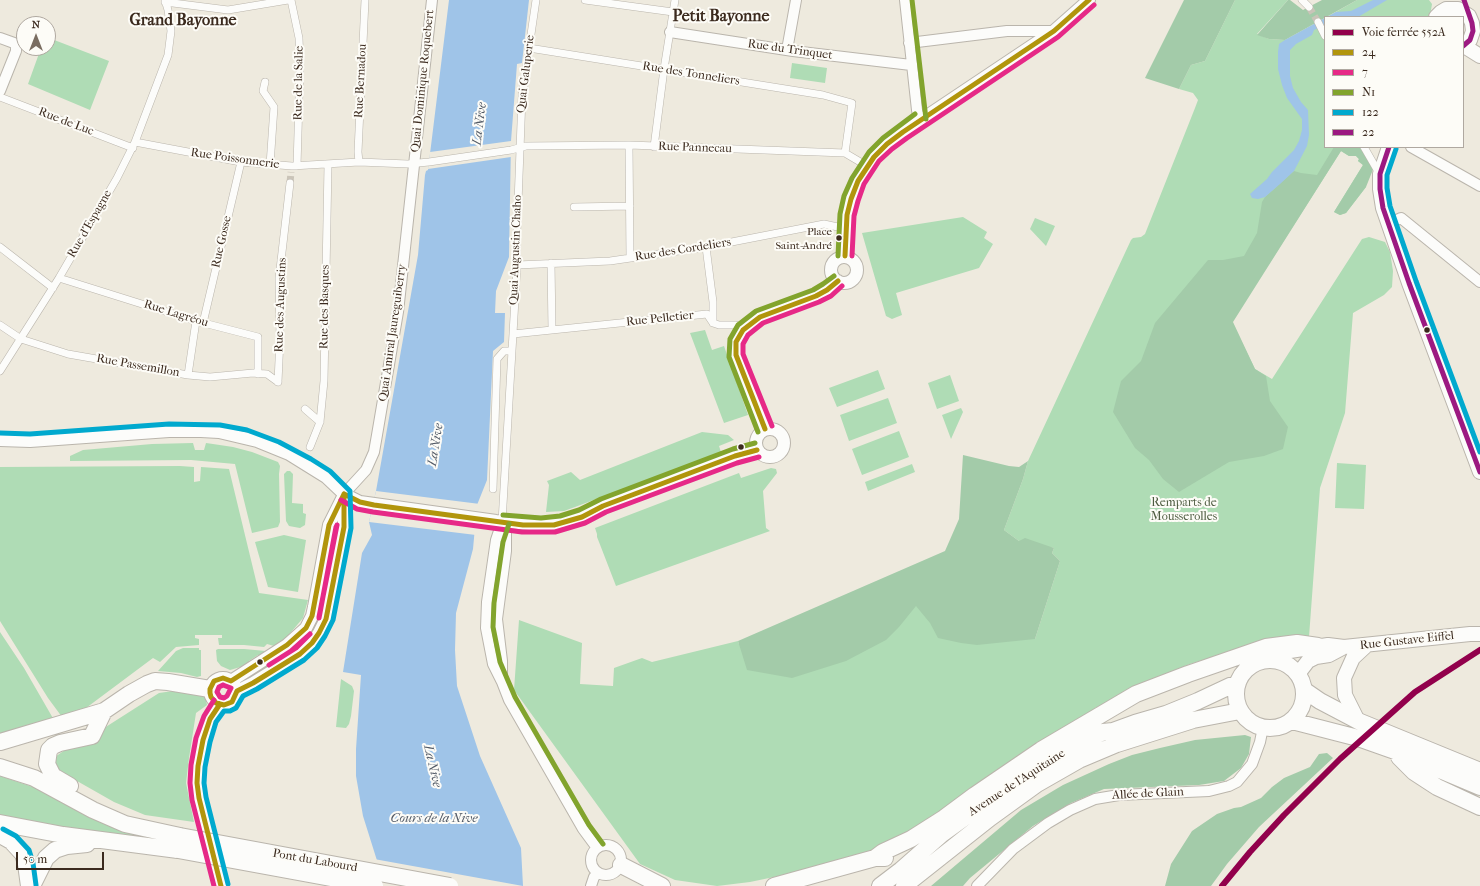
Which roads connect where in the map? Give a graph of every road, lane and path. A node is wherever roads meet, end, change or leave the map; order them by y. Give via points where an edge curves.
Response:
1 (289, 0) edge
2 (365, 0) edge
3 (432, 0) edge
4 (536, 0) edge
5 (585, 0) edge
6 (675, 0) edge
7 (796, 0) edge
8 (905, 0) edge
9 (1090, 0) edge
10 (1302, 0) edge
11 (1464, 0) edge
12 (165, 1) edge
13 (1309, 7) tunnel mouth
14 (1439, 10) edge
15 (673, 12) junction
16 (1469, 16) junction
17 (1320, 25) tunnel mouth
18 (1054, 31) junction
19 (670, 32) junction
20 (1324, 34) edge
21 (1476, 34) edge
22 (0, 38) edge
23 (909, 43) junction
24 (1464, 46) edge
25 (529, 48) junction
26 (787, 50) junction
27 (1480, 56) edge
28 (911, 65) junction
29 (664, 69) junction
30 (265, 82) dead end
31 (0, 91) edge
32 (0, 97) edge
33 (919, 120) junction
34 (134, 145) junction
35 (629, 145) junction
36 (654, 147) junction
37 (1365, 148) edge
38 (1389, 148) edge
39 (1413, 148) edge
40 (520, 149) junction
41 (845, 153) junction
42 (241, 162) junction
43 (358, 162) junction
44 (429, 162) joint
45 (415, 163) junction
46 (270, 165) junction
47 (328, 165) junction
48 (867, 166) junction
49 (293, 168) junction
50 (1380, 174) junction
51 (290, 183) tunnel mouth
52 (1480, 186) edge
53 (630, 206) junction
54 (574, 207) dead end
55 (1388, 224) junction
56 (847, 229) junction
57 (0, 247) edge
58 (706, 248) junction
59 (845, 256) junction
60 (630, 258) junction
61 (551, 263) junction
62 (518, 265) junction
63 (59, 278) junction
64 (838, 281) junction
65 (1480, 282) edge
66 (53, 288) junction
67 (199, 322) junction
68 (713, 323) junction
69 (0, 325) edge
70 (552, 330) junction
71 (743, 330) junction
72 (514, 334) junction
73 (21, 339) junction
74 (512, 351) junction
75 (0, 372) edge
76 (258, 374) junction
77 (188, 375) junction
78 (305, 409) dead end
79 (320, 422) junction
80 (765, 429) junction
81 (0, 440) edge
82 (310, 446) dead end
83 (757, 450) junction
84 (1480, 472) edge
85 (493, 489) dead end
86 (344, 494) junction
87 (502, 522) junction
88 (1477, 633) edge
89 (1367, 645) junction
90 (1318, 646) junction
91 (1344, 647) junction
92 (1276, 660) junction
93 (1298, 674) junction
94 (1237, 685) junction
95 (234, 686) junction
96 (210, 689) junction
97 (1304, 690) junction
98 (1147, 691) junction
99 (220, 704) junction
100 (104, 711) junction
101 (1240, 711) junction
102 (1292, 721) junction
103 (1361, 722) junction
104 (1263, 728) junction
105 (1102, 732) junction
106 (1, 739) edge
107 (1398, 745) junction
108 (0, 767) edge
109 (1480, 771) edge
110 (1480, 787) edge
111 (1480, 807) edge
112 (93, 810) junction
113 (0, 823) edge
114 (942, 834) junction
115 (0, 835) edge
116 (117, 842) junction
117 (179, 843) junction
118 (596, 848) junction
119 (875, 858) junction
120 (621, 865) junction
121 (925, 869) junction
122 (598, 873) junction
123 (31, 886) edge
124 (221, 886) edge
125 (374, 886) edge
126 (450, 886) edge
127 (591, 886) edge
128 (662, 886) edge
129 (774, 886) edge
130 (880, 886) edge
131 (904, 886) edge
132 (913, 886) edge
133 (977, 886) edge

1 - 12 street via 228,10
1 - 49 street, Rue de la Salie via 299,38 300,66
2 - 43 street, Rue Bernadou
3 - 45 street, Quai Dominique Roquebert
4 - 25 street, Quai Galuperie
5 - 15 street
6 - 15 street
7 - 26 street
8 - 23 street
9 - 18 street
10 - 13 street
11 - 16 main road
12 - 34 street, Rue d'Espagne via 171,31 168,55
14 - 16 main road via 1458,9
15 - 19 street
16 - 21 main road
17 - 20 street
18 - 23 street via 1007,31
18 - 33 street
19 - 26 street, Rue du Trinquet
19 - 29 street
21 - 24 main road
22 - 31 street via 16,46
23 - 28 street
24 - 27 main road
25 - 29 street, Rue des Tonneliers
25 - 40 street, Quai Galuperie via 522,96
26 - 28 street, Rue du Trinquet
28 - 33 street
29 - 36 street
29 - 41 street, Rue des Tonneliers via 823,95 852,103
30 - 46 street via 261,93 274,107
32 - 34 street, Rue de Luc
33 - 48 street via 887,144
34 - 42 street, Rue Poissonnerie
34 - 63 street, Rue d'Espagne
35 - 36 street, Rue Pannecau
35 - 40 street, Rue Pannecau via 526,146
35 - 53 street
36 - 41 street, Rue Pannecau
37 - 50 street
38 - 50 main road
39 - 52 street
40 - 44 street, Rue Pannecau
40 - 62 street, Quai Augustin Chaho
41 - 48 street, Rue Pannecau
42 - 46 street, Rue Poissonnerie
42 - 67 street, Rue Gosse
43 - 45 street, Rue Poissonnerie
43 - 47 street, Rue Poissonnerie
44 - 45 street, Rue Poissonnerie
45 - 86 street, Quai Amiral Jaureguiberry via 398,312 375,446 366,470
46 - 49 street, Rue Poissonnerie
47 - 49 street, Rue Poissonnerie
47 - 79 street, Rue des Basques via 324,381
48 - 56 street via 851,199
50 - 55 main road via 1380,189
51 - 76 street, Rue des Augustins via 279,278 278,382 267,374
53 - 54 street
53 - 60 street
55 - 65 street via 1401,218
55 - 84 main road
56 - 58 street, Rue des Cordeliers via 824,224
56 - 59 street
57 - 66 street
58 - 60 street, Rue des Cordeliers
58 - 68 street
59 - 64 street via 836,259 831,267 832,275
59 - 64 street via 854,260 857,273 848,283
60 - 61 street, Rue des Cordeliers
61 - 62 street, Rue des Cordeliers
61 - 70 street
62 - 72 street, Quai Augustin Chaho
63 - 66 street, Rue d'Espagne
63 - 67 street, Rue Lagréou
64 - 71 street via 816,296 760,317
66 - 73 street, Rue d'Espagne
67 - 76 street, Rue Lagréou via 258,337
67 - 77 street, Rue Gosse
68 - 70 street, Rue Pelletier via 707,314
68 - 71 street, Rue Pelletier via 736,325
69 - 73 street, Rue Passemillon
70 - 72 street, Rue Pelletier
71 - 80 street via 736,342 736,355
72 - 74 street, Quai Augustin Chaho
73 - 75 street, Rue d'Espagne
73 - 77 street, Rue Passemillon via 68,354
74 - 85 street via 504,351 497,359
74 - 87 street, Quai Augustin Chaho
76 - 77 street, Rue Passemillon via 210,377
78 - 79 street
79 - 82 street, Rue des Basques
80 - 83 street via 756,438
80 - 83 street via 771,428 781,433 784,438 783,449 780,454 770,458
81 - 86 street via 30,441 175,431 219,432 245,437 282,451 326,477
83 - 87 street via 735,456 561,523 541,525
86 - 87 street via 360,502 374,505
86 - 95 street via 344,527 326,619 319,633 300,654 253,684
87 - 118 street via 494,548 487,602 486,628 493,664 516,714
88 - 89 main road, Rue Gustave Eiffel
89 - 91 main road, Rue Gustave Eiffel
89 - 103 main road via 1353,658 1344,678 1345,696
90 - 91 main road, Rue Gustave Eiffel
90 - 92 main road, Rue Gustave Eiffel via 1290,651
90 - 98 main road via 1297,643 1266,647
91 - 93 main road, Rue Gustave Eiffel via 1329,655 1308,661
92 - 93 main road via 1289,665
92 - 94 main road via 1264,660 1252,665 1243,673
93 - 97 main road
94 - 101 main road via 1237,703
94 - 105 main road, Avenue de l'Aquitaine via 1166,714 1113,731
95 - 96 street via 223,678 214,681
95 - 99 street via 236,695 232,702
96 - 99 street via 211,697
96 - 100 main road via 155,681
97 - 102 main road via 1300,712
97 - 103 main road
98 - 105 main road via 1134,702 1126,714
98 - 119 main road via 1041,750 944,818
99 - 124 street via 210,719 203,740 197,783
100 - 106 main road
100 - 112 main road via 92,736 53,746 47,757 47,764 53,776 89,797
101 - 104 main road via 1246,719
101 - 121 main road, Avenue de l'Aquitaine via 1193,720 1117,744 1079,760 1038,784
102 - 104 main road via 1278,727
102 - 107 main road via 1358,738
103 - 107 main road
104 - 133 street, Allée de Glain via 1252,764 1237,782 1209,792 1119,795 1095,799 1048,823 1013,849
105 - 114 main road, Avenue de l'Aquitaine via 1025,775
107 - 109 main road
107 - 110 main road
107 - 111 main road via 1414,772 1437,787
108 - 112 main road via 34,778
112 - 117 main road
113 - 116 main road
114 - 119 main road via 931,835 886,858
114 - 130 main road, Avenue de l'Aquitaine
115 - 123 main road via 11,841 23,854
116 - 117 main road
116 - 123 main road via 67,846 55,850 46,858
117 - 125 main road, Pont du Labourd, bridge
117 - 126 main road, Pont du Labourd, bridge
118 - 120 street via 606,845 615,847 621,855
118 - 122 street via 591,861
119 - 129 main road
120 - 122 street via 611,875
120 - 128 main road
121 - 131 main road, Avenue de l'Aquitaine
121 - 132 main road
122 - 127 street

